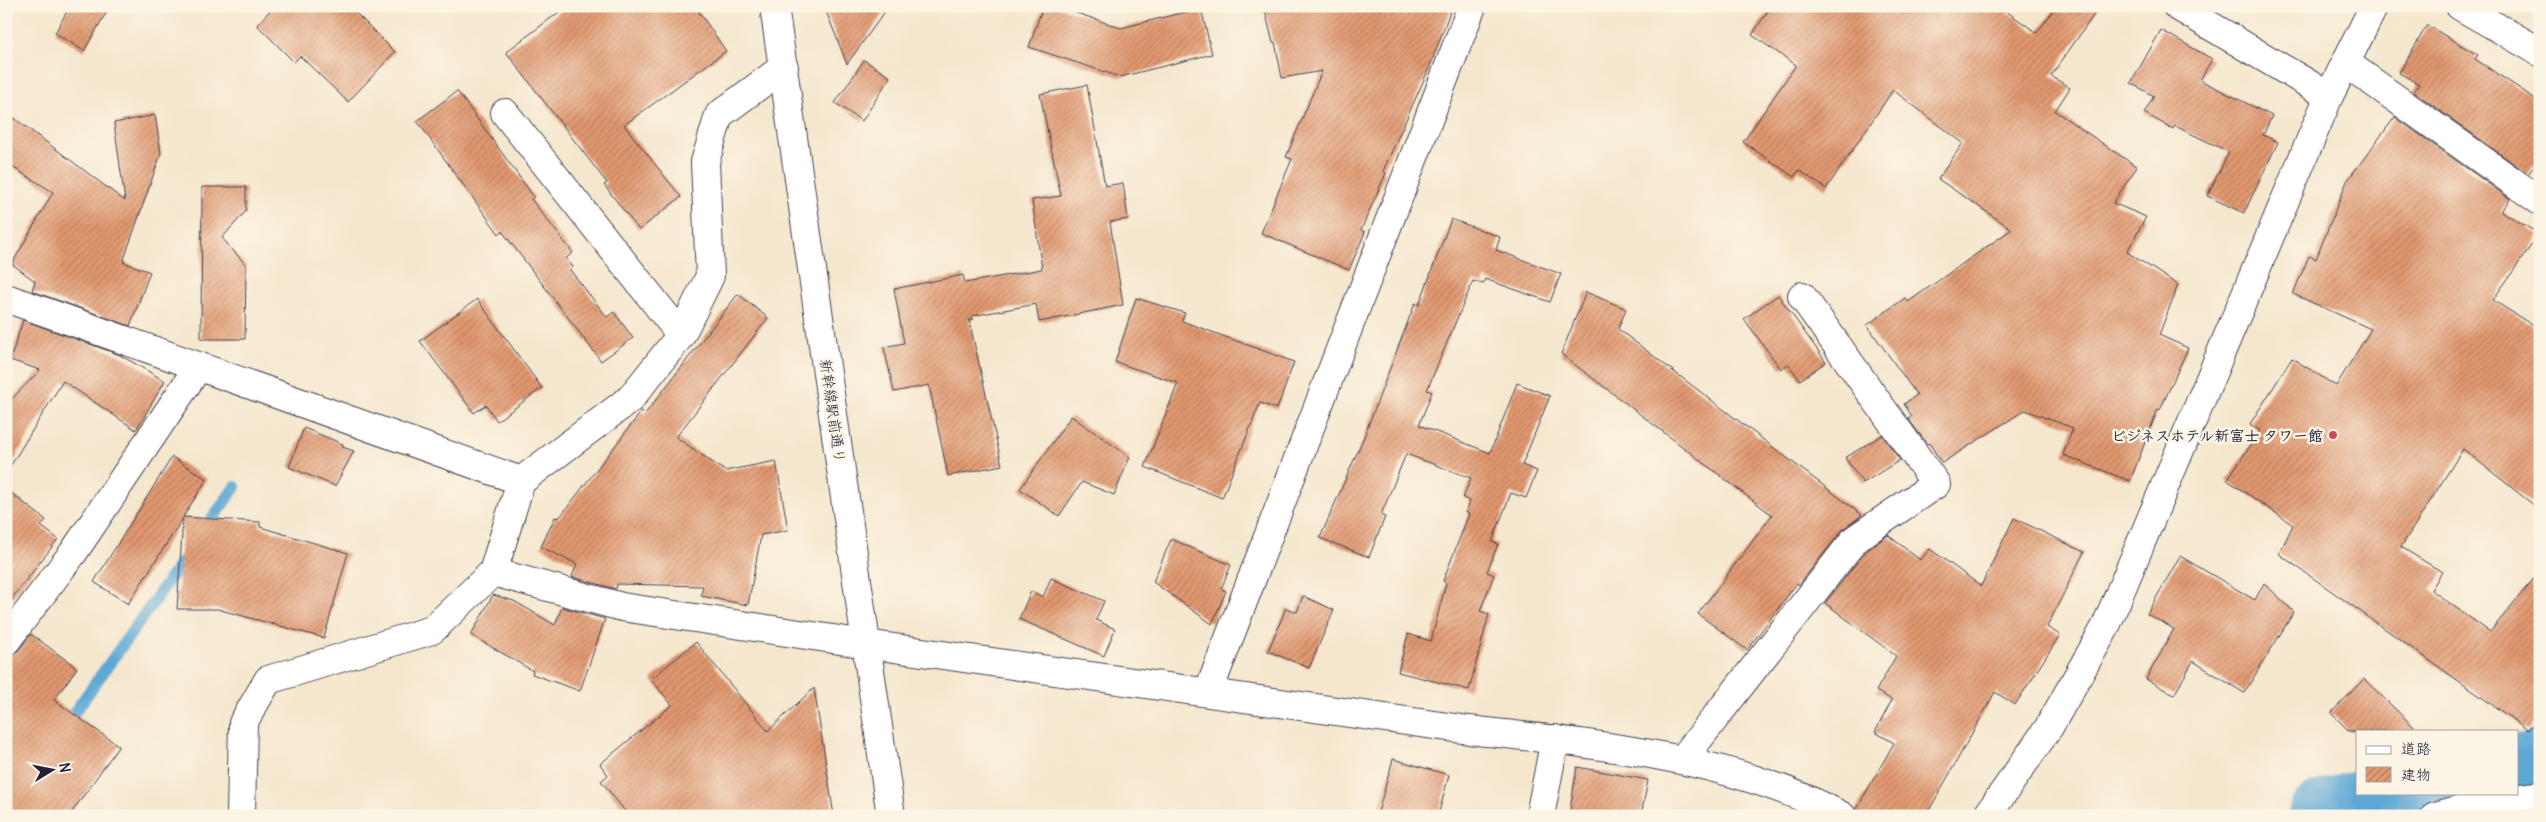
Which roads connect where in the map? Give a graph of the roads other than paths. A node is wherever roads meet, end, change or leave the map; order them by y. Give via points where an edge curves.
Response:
1 (774, 6) edge
2 (1472, 6) edge
3 (2177, 6) edge
4 (2374, 6) edge
5 (2460, 6) edge
6 (2540, 52) edge
7 (2346, 62) junction
8 (784, 67) junction
9 (2329, 96) junction
10 (505, 113) dead end
11 (2540, 200) edge
12 (1802, 296) dead end
13 (6, 298) edge
14 (681, 335) junction
15 (199, 366) junction
16 (521, 480) junction
17 (493, 572) junction
18 (6, 641) edge
19 (866, 644) junction
20 (1208, 693) junction
21 (1555, 739) junction
22 (1682, 760) junction
23 (2540, 795) edge
24 (241, 816) edge
25 (891, 816) edge
26 (1540, 816) edge
27 (1842, 816) edge
28 (1987, 816) edge
29 (2435, 816) edge

1 - 8 street, 新幹線駅前通り
2 - 20 street
3 - 9 street
4 - 7 street
5 - 6 street
7 - 9 street
7 - 11 street
8 - 14 street via 719,116 705,162 710,276
8 - 19 street, 新幹線駅前通り
9 - 28 street via 2105,628 2049,727
10 - 14 street
12 - 22 street via 1936,484 1855,539
13 - 15 street
14 - 16 street via 630,399
15 - 16 street
15 - 18 street via 73,553
16 - 17 street
17 - 19 street via 622,607
17 - 24 street via 432,630 268,680 243,722
19 - 20 street
19 - 25 street, 新幹線駅前通り
20 - 21 street
21 - 22 street
21 - 26 street
22 - 27 street via 1810,799
23 - 29 street

